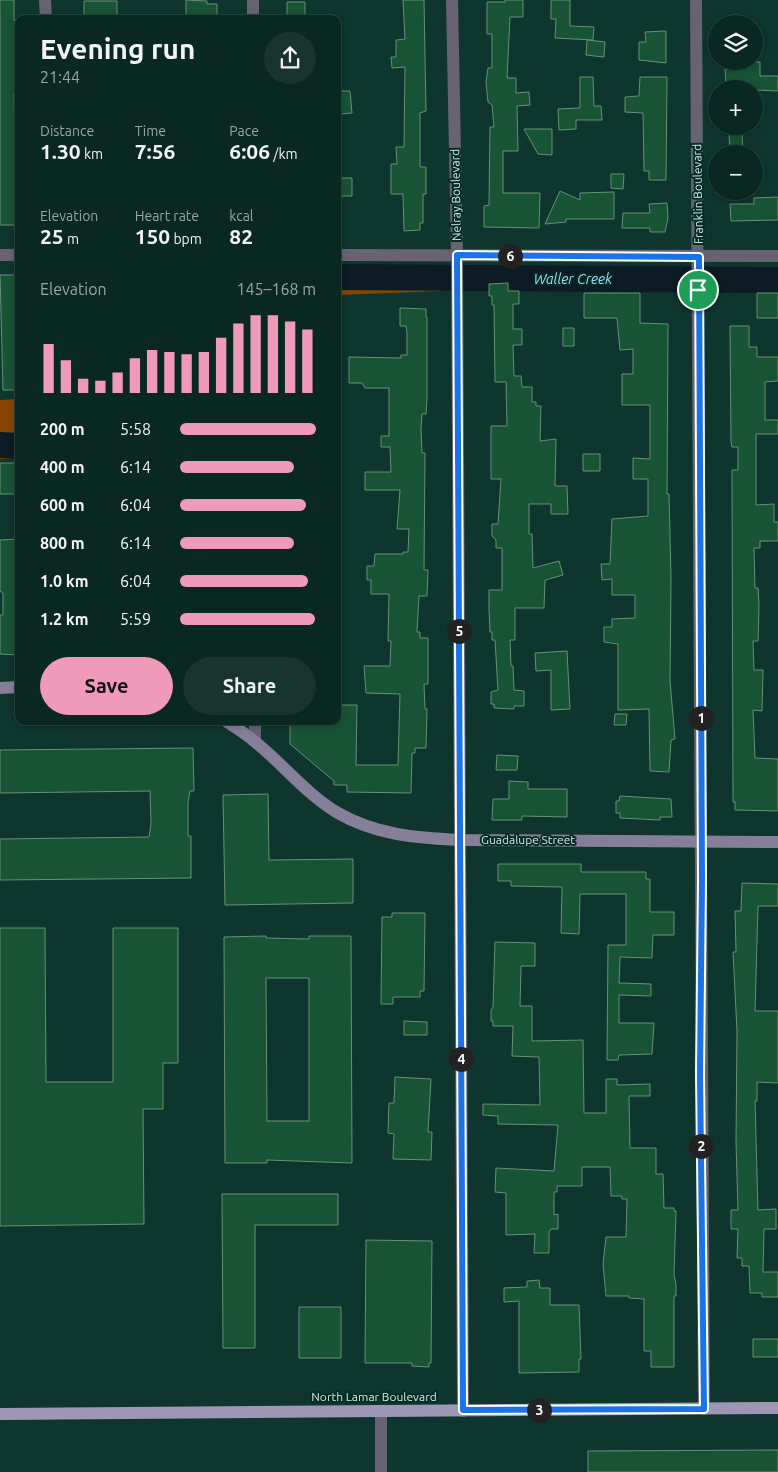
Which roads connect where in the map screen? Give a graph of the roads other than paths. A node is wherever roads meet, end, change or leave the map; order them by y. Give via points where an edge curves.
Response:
1 (46, 0) edge
2 (253, 0) edge
3 (452, 0) edge
4 (696, 0) edge
5 (46, 15) edge
6 (253, 15) edge
7 (341, 255) edge
8 (457, 255) junction
9 (0, 256) edge
10 (15, 256) edge
11 (778, 256) edge
12 (699, 257) junction
13 (15, 687) edge
14 (0, 688) edge
15 (232, 725) edge
16 (255, 725) edge
17 (255, 741) junction
18 (460, 840) junction
19 (702, 842) junction
20 (778, 842) edge
21 (778, 1408) edge
22 (704, 1409) junction
23 (463, 1410) junction
24 (380, 1411) junction
25 (0, 1414) edge
26 (381, 1472) edge

1 - 5 street
2 - 6 street
3 - 8 street, Nelray Boulevard
4 - 12 street, Franklin Boulevard
7 - 8 street
8 - 12 street
8 - 18 street, Nelray Boulevard
9 - 10 street
11 - 12 street
12 - 19 street, Franklin Boulevard
13 - 14 street
15 - 17 street, Guadalupe Street
16 - 17 street
17 - 18 street, Guadalupe Street via 306,789 355,822 413,838
18 - 19 street, Guadalupe Street
18 - 23 street, Nelray Boulevard
19 - 20 street, Guadalupe Street
19 - 22 street, Franklin Boulevard via 700,1074
21 - 22 main road, North Lamar Boulevard
22 - 23 main road, North Lamar Boulevard
23 - 24 main road, North Lamar Boulevard
24 - 25 main road, North Lamar Boulevard
24 - 26 street

